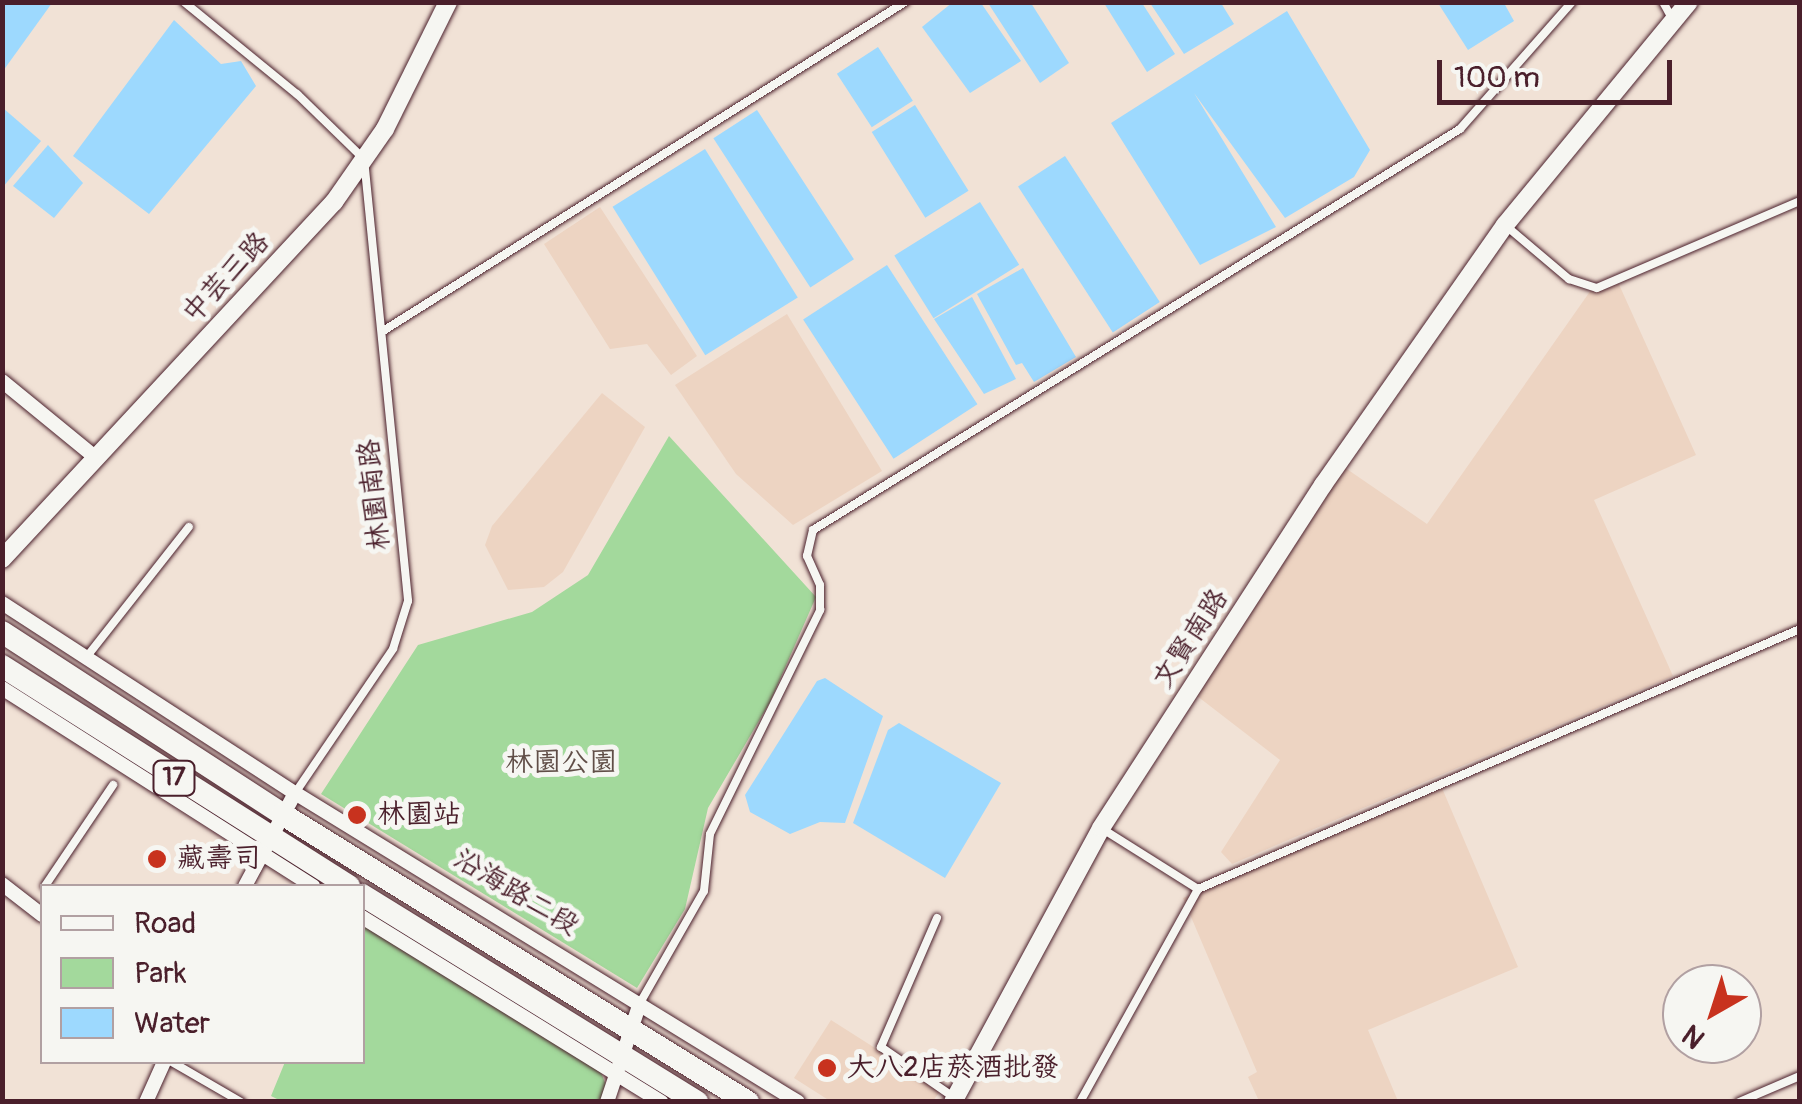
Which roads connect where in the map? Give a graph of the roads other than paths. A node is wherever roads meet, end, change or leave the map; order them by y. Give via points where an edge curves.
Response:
1 (184, 2) edge
2 (448, 2) edge
3 (905, 2) edge
4 (1572, 2) edge
5 (1663, 2) edge
6 (1689, 2) edge
7 (1673, 20) junction
8 (364, 159) junction
9 (1800, 201) edge
10 (1505, 225) junction
11 (383, 331) junction
12 (2, 381) edge
13 (96, 458) junction
14 (189, 527) dead end
15 (2, 560) edge
16 (2, 604) edge
17 (1800, 629) edge
18 (2, 632) edge
19 (85, 659) junction
20 (2, 666) edge
21 (2, 688) edge
22 (112, 786) dead end
23 (294, 794) junction
24 (282, 814) junction
25 (1101, 828) junction
26 (264, 846) junction
27 (2, 884) edge
28 (47, 884) edge
29 (246, 884) edge
30 (311, 884) edge
31 (345, 884) edge
32 (1198, 890) junction
33 (365, 897) edge
34 (37, 911) edge
35 (938, 918) dead end
36 (365, 919) edge
37 (640, 1003) junction
38 (631, 1030) junction
39 (163, 1064) edge
40 (175, 1064) edge
41 (620, 1064) junction
42 (1800, 1076) edge
43 (954, 1100) edge
44 (146, 1102) edge
45 (241, 1102) edge
46 (607, 1102) edge
47 (661, 1102) edge
48 (697, 1102) edge
49 (748, 1102) edge
50 (798, 1102) edge
51 (1080, 1102) edge
52 (1739, 1102) edge

1 - 8 lane
2 - 8 street, 中芸三路
3 - 11 lane
4 - 37 lane via 1460,129 813,530 807,556 820,585 820,610 710,834 704,891
5 - 7 lane
6 - 7 street, 文賢南路
7 - 10 street, 文賢南路
8 - 11 lane, 林園南路
8 - 13 street, 中芸三路 via 334,202
9 - 10 lane via 1597,288 1570,279
10 - 25 street, 文賢南路 via 1324,485
11 - 23 lane, 林園南路 via 408,601 393,649
12 - 13 street
13 - 15 street, 中芸三路
14 - 19 lane
16 - 19 street, 沿海路二段
17 - 32 lane
18 - 24 main road, 沿海路二段 / 17
19 - 23 street, 沿海路二段
20 - 26 main road, 17
21 - 26 street
22 - 28 lane
23 - 24 street
23 - 37 street, 沿海路二段
24 - 26 street
24 - 38 main road, 沿海路二段 / 17
25 - 32 lane
25 - 43 street, 文賢南路
26 - 29 street
26 - 30 street
26 - 31 main road, 17
27 - 34 street
32 - 51 lane
33 - 41 main road
35 - 43 lane via 880,1047
36 - 41 street
37 - 38 street
37 - 50 street, 沿海路二段
38 - 41 street
38 - 49 main road, 沿海路二段 / 17
39 - 44 street
40 - 45 lane
41 - 46 street
41 - 47 street
41 - 48 main road
42 - 52 lane

